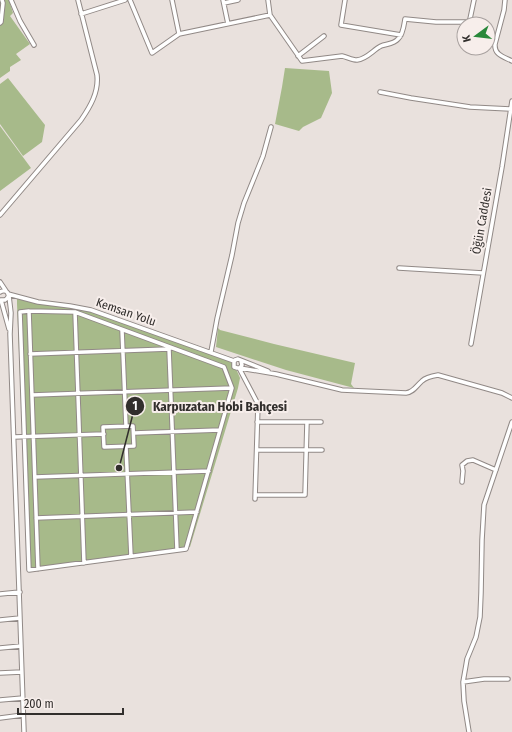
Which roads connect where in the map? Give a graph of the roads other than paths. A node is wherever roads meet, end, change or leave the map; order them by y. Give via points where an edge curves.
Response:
1 (2, 0) edge
2 (10, 0) edge
3 (78, 0) edge
4 (125, 0) edge
5 (130, 0) edge
6 (172, 0) edge
7 (238, 0) edge
8 (268, 0) edge
9 (346, 0) edge
10 (474, 0) edge
11 (505, 0) edge
12 (223, 2) edge
13 (82, 14) junction
14 (270, 15) junction
15 (0, 23) edge
16 (228, 24) junction
17 (179, 34) junction
18 (401, 35) junction
19 (324, 36) dead end
20 (34, 45) dead end
21 (298, 56) junction
22 (512, 61) edge
23 (380, 92) dead end
24 (512, 101) edge
25 (511, 109) junction
26 (271, 127) dead end
27 (0, 215) edge
28 (399, 268) dead end
29 (483, 273) junction
30 (0, 282) edge
31 (0, 292) edge
32 (8, 294) junction
33 (0, 299) edge
34 (29, 312) junction
35 (75, 312) junction
36 (122, 330) junction
37 (10, 334) junction
38 (471, 344) dead end
39 (170, 348) junction
40 (123, 351) junction
41 (77, 352) junction
42 (211, 352) junction
43 (30, 354) junction
44 (234, 361) junction
45 (241, 361) junction
46 (31, 367) junction
47 (22, 368) junction
48 (239, 368) junction
49 (276, 374) junction
50 (232, 388) junction
51 (171, 390) junction
52 (124, 392) junction
53 (78, 394) junction
54 (32, 395) junction
55 (512, 398) edge
56 (257, 422) junction
57 (307, 422) junction
58 (321, 422) dead end
59 (512, 422) edge
60 (126, 426) junction
61 (220, 430) junction
62 (172, 432) junction
63 (134, 433) junction
64 (104, 434) junction
65 (80, 435) junction
66 (33, 436) junction
67 (14, 437) junction
68 (24, 437) junction
69 (126, 447) junction
70 (257, 450) junction
71 (306, 450) junction
72 (322, 450) dead end
73 (496, 470) junction
74 (208, 471) junction
75 (174, 472) junction
76 (128, 474) junction
77 (81, 475) junction
78 (35, 477) junction
79 (462, 482) dead end
80 (27, 504) junction
81 (36, 504) junction
82 (197, 512) junction
83 (175, 513) junction
84 (129, 515) junction
85 (83, 516) junction
86 (36, 518) junction
87 (28, 548) junction
88 (37, 548) junction
89 (177, 550) junction
90 (130, 556) junction
91 (84, 563) junction
92 (38, 569) junction
93 (20, 592) junction
94 (0, 594) edge
95 (20, 618) junction
96 (0, 620) edge
97 (21, 646) junction
98 (0, 648) edge
99 (22, 672) junction
100 (0, 673) edge
101 (508, 679) dead end
102 (463, 682) junction
103 (23, 698) junction
104 (0, 700) edge
105 (24, 715) junction
106 (0, 718) edge
107 (24, 732) edge
108 (469, 732) edge

1 - 15 street
2 - 20 street
3 - 13 street
4 - 13 street
5 - 17 street via 152,53
6 - 17 street
7 - 12 street
8 - 14 street
9 - 18 street via 342,25
10 - 18 street via 468,22 405,19
11 - 22 street via 495,48 499,55
12 - 16 street
13 - 27 street via 97,75 97,88 93,99 81,120
14 - 16 street
14 - 21 street
16 - 17 street
18 - 21 street via 397,41 379,47 358,60 342,56 302,61
19 - 21 street
23 - 25 street via 463,106
24 - 25 street, Öğün Caddesi
25 - 29 street, Öğün Caddesi
26 - 42 street via 238,223
28 - 29 street
29 - 38 street, Öğün Caddesi
30 - 32 street
31 - 32 street, Kemsan Yolu
32 - 33 street via 8,299
32 - 37 street via 11,313
32 - 42 street, Kemsan Yolu via 38,302 91,310
33 - 37 street
34 - 35 street
34 - 43 street
34 - 47 street via 20,312
35 - 36 street
35 - 41 street
36 - 39 street
36 - 40 street
37 - 67 street
39 - 40 street
39 - 50 street via 224,367
39 - 51 street
40 - 41 street
40 - 52 street
41 - 43 street
41 - 53 street
42 - 44 street, Kemsan Yolu
43 - 46 street
44 - 45 street
44 - 48 street via 234,367
45 - 48 street via 242,365
45 - 49 street
46 - 47 street
46 - 54 street
47 - 68 street
48 - 49 street
48 - 56 street via 258,404
49 - 55 street via 342,390 406,393 412,391 424,379 438,376
50 - 51 street
50 - 61 street
51 - 52 street
51 - 62 street
52 - 53 street
52 - 60 street
53 - 54 street
53 - 65 street
54 - 66 street
56 - 57 street
56 - 70 street
57 - 58 street
57 - 71 street
59 - 73 street
60 - 63 street via 133,426
60 - 64 street via 103,427
61 - 62 street
61 - 74 street
62 - 63 street
62 - 75 street
63 - 69 street via 134,446
64 - 65 street
64 - 69 street via 104,447
65 - 66 street
65 - 77 street
66 - 68 street
66 - 78 street
67 - 68 street
67 - 93 street
68 - 80 street
69 - 76 street
70 - 71 street
70 - 71 street via 255,497 305,495
71 - 72 street
73 - 79 street via 468,460 462,465
73 - 102 street via 484,505 480,617
74 - 75 street
74 - 82 street
75 - 76 street
75 - 83 street
76 - 77 street
76 - 84 street
77 - 78 street
77 - 85 street
78 - 81 street
80 - 81 street
80 - 87 street
81 - 86 street
82 - 83 street
82 - 89 street via 186,549
83 - 84 street
83 - 89 street
84 - 85 street
84 - 90 street
85 - 86 street
85 - 91 street
86 - 88 street
87 - 88 street
87 - 92 street via 29,570
88 - 92 street
89 - 90 street
90 - 91 street
91 - 92 street
93 - 94 street
93 - 95 street
95 - 96 street
95 - 97 street
97 - 98 street
97 - 99 street
99 - 100 street
99 - 103 street
101 - 102 street
102 - 108 street
103 - 104 street
103 - 105 street
105 - 106 street
105 - 107 street

